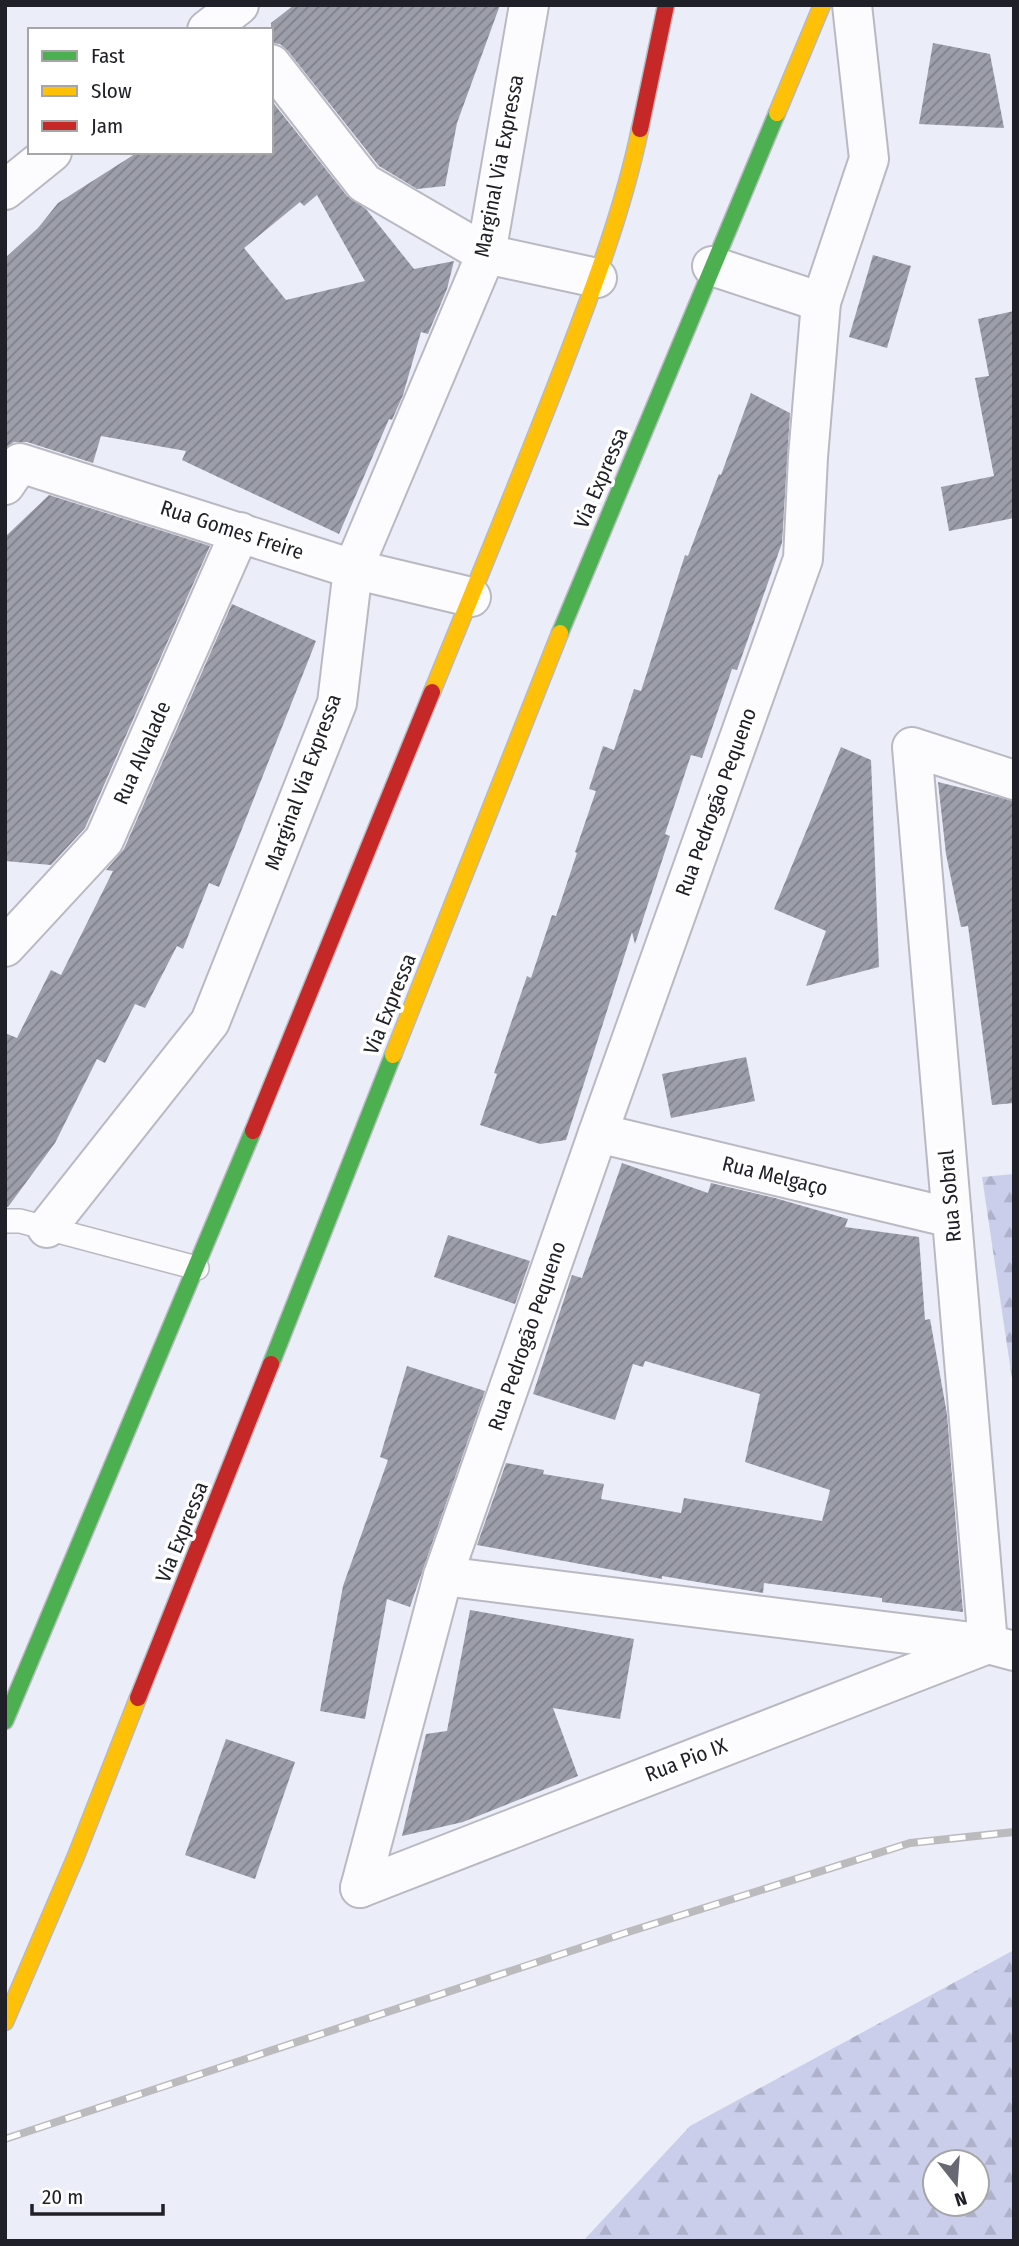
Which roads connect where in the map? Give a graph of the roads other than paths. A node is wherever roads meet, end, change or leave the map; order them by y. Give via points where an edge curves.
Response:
1 (529, 5) edge
2 (666, 5) edge
3 (822, 5) edge
4 (852, 5) edge
5 (273, 67) edge
6 (50, 154) edge
7 (5, 190) edge
8 (486, 254) junction
9 (712, 266) junction
10 (597, 278) junction
11 (821, 302) junction
12 (5, 485) edge
13 (240, 532) junction
14 (352, 569) junction
15 (471, 597) junction
16 (1014, 780) edge
17 (6, 943) edge
18 (598, 1133) junction
19 (952, 1218) junction
20 (5, 1221) edge
21 (47, 1228) junction
22 (197, 1268) junction
23 (443, 1576) junction
24 (1001, 1647) edge
25 (5, 1721) edge
26 (360, 1888) joint
27 (5, 2022) edge

1 - 8 street, Marginal Via Expressa
2 - 10 highway via 631,173
3 - 9 highway, Via Expressa
4 - 11 street, Rua Pedrogão Pequeno via 869,159
5 - 8 street via 364,183
6 - 7 street
8 - 10 street
8 - 14 street, Marginal Via Expressa
9 - 11 street
9 - 27 highway, Via Expressa via 561,631 76,1856
10 - 15 highway
11 - 18 street, Rua Pedrogão Pequeno via 803,559
12 - 13 street, Rua Gomes Freire via 20,463
13 - 14 street, Rua Gomes Freire
13 - 17 street, Rua Alvalade via 104,841
14 - 15 street, Rua Gomes Freire
14 - 21 street, Marginal Via Expressa via 337,703 210,1022
15 - 22 highway
16 - 19 street, Rua Sobral via 912,747
18 - 19 street, Rua Melgaço
18 - 23 street, Rua Pedrogão Pequeno
19 - 24 street, Rua Sobral
20 - 21 lane
21 - 22 lane
22 - 25 highway
23 - 24 street
23 - 26 street, Rua Pedrogão Pequeno
24 - 26 street, Rua Pio IX

